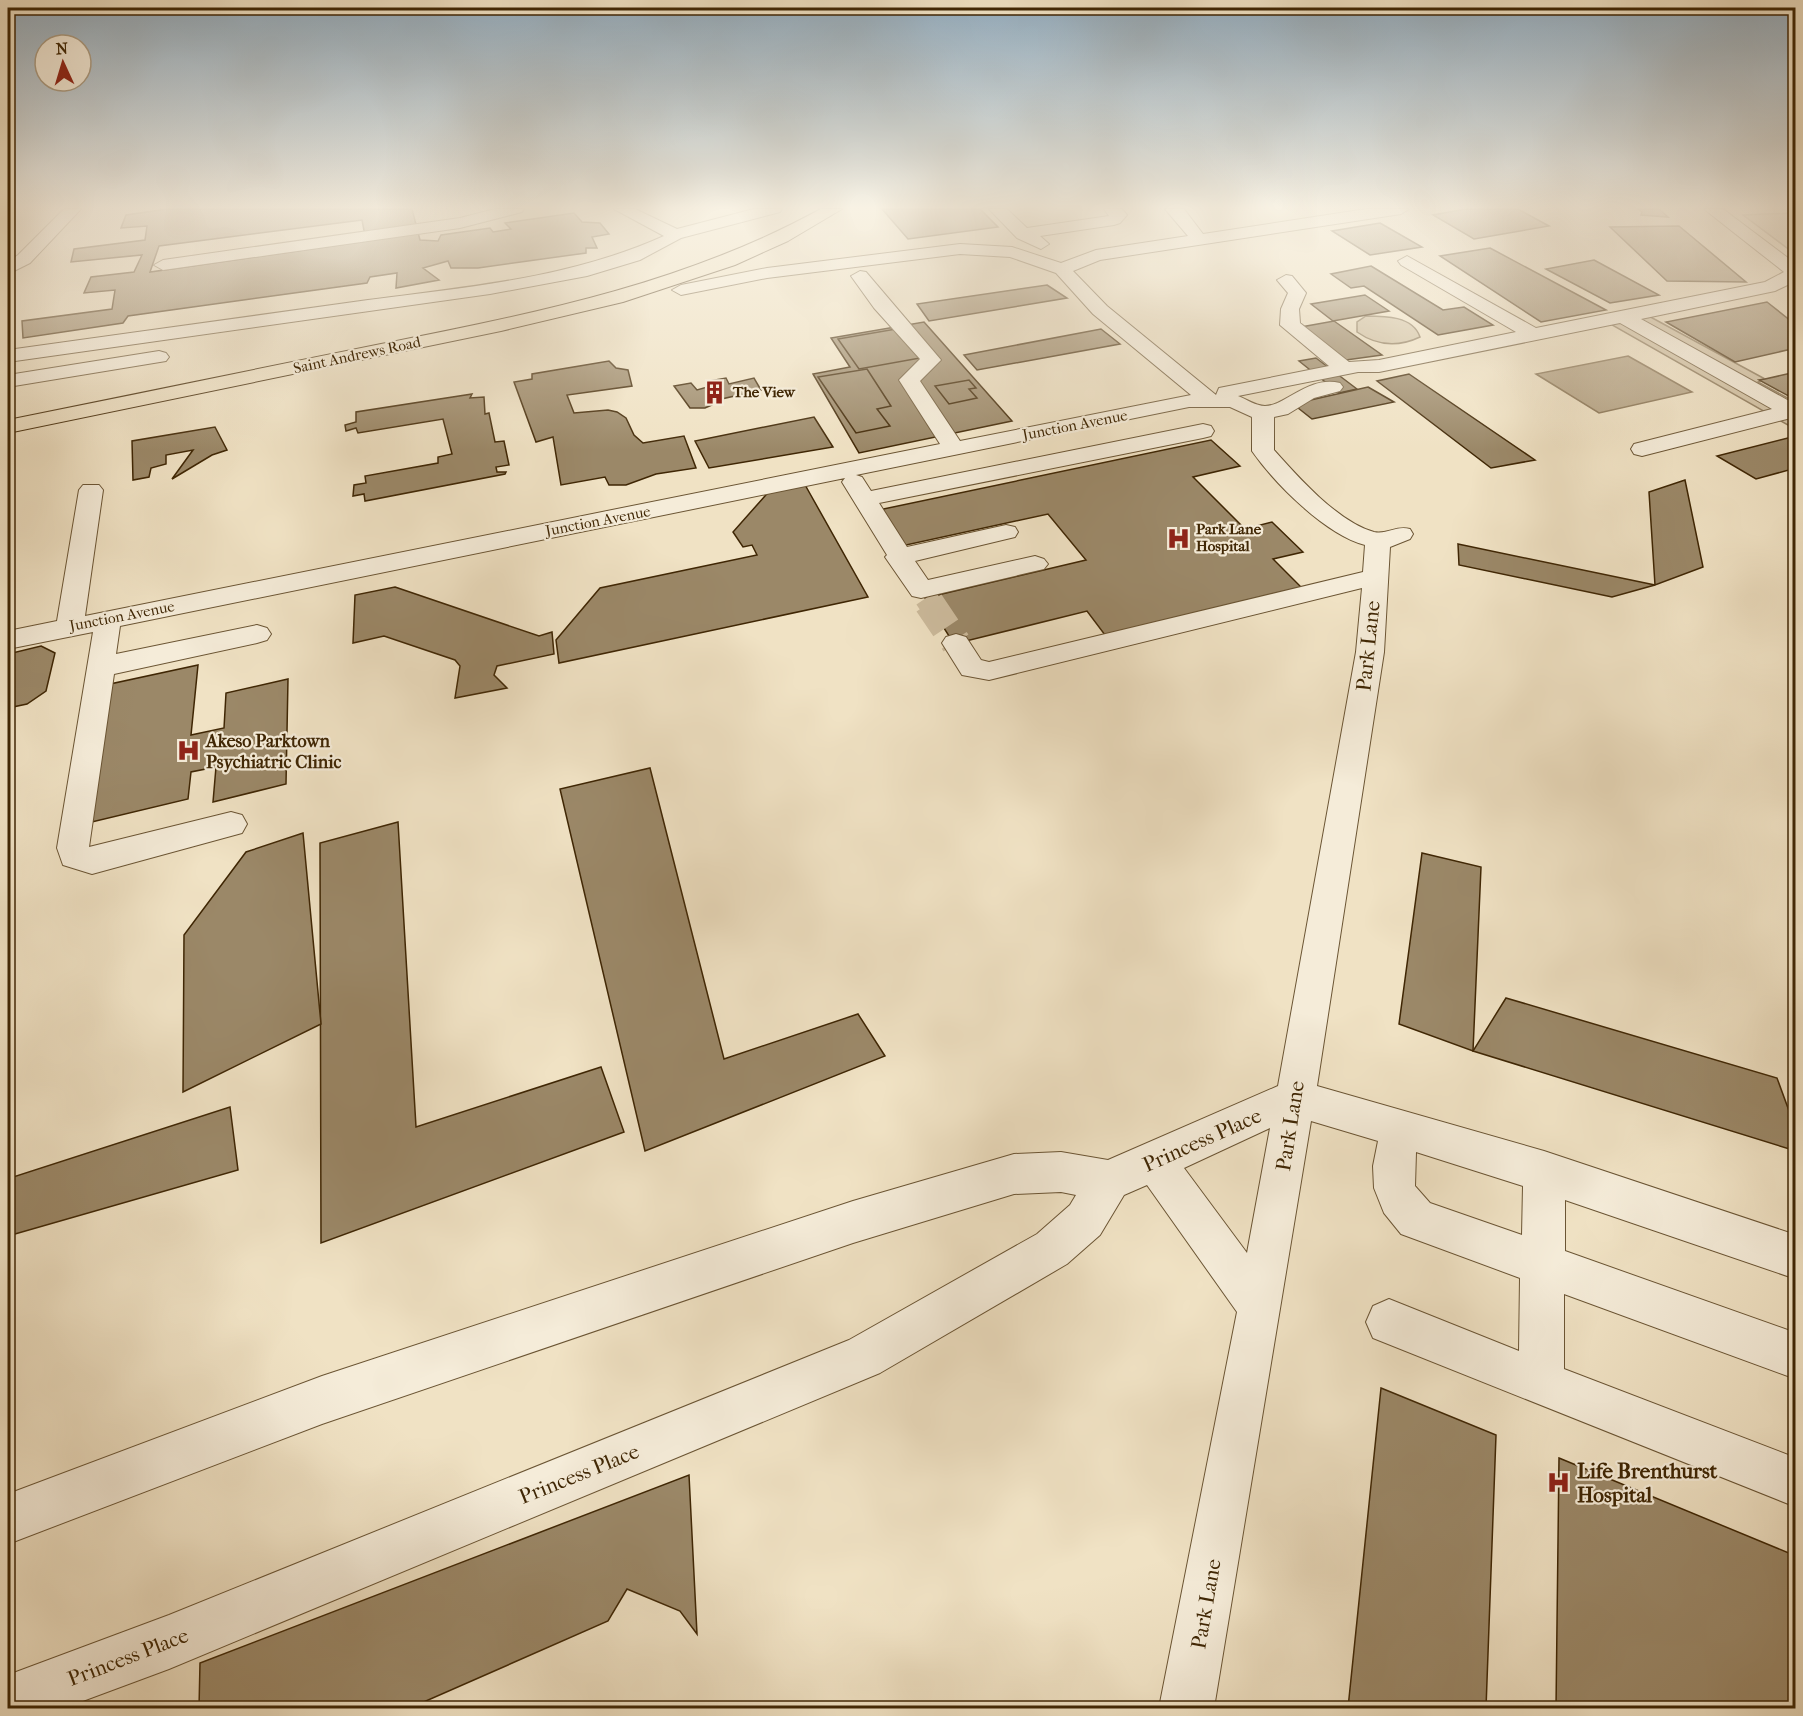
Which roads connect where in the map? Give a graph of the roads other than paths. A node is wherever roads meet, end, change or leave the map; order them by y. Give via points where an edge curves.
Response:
1 (482, 289) edge
2 (608, 289) edge
3 (643, 289) edge
4 (686, 289) edge
5 (870, 289) edge
6 (1081, 289) edge
7 (1294, 289) edge
8 (1456, 289) edge
9 (1758, 289) edge
10 (681, 290) dead end
11 (348, 310) junction
12 (1622, 316) junction
13 (1532, 333) junction
14 (274, 339) dead end
15 (179, 354) dead end
16 (8, 356) edge
17 (1379, 366) junction
18 (1346, 369) junction
19 (8, 381) edge
20 (1207, 397) junction
21 (8, 409) edge
22 (1271, 411) junction
23 (8, 427) edge
24 (1203, 431) dead end
25 (954, 449) junction
26 (1642, 449) dead end
27 (847, 471) junction
28 (92, 490) dead end
29 (865, 499) junction
30 (1006, 532) dead end
31 (1378, 541) junction
32 (898, 557) junction
33 (1035, 564) dead end
34 (1375, 577) junction
35 (108, 619) junction
36 (69, 627) junction
37 (257, 634) dead end
38 (8, 640) edge
39 (956, 643) tunnel mouth
40 (101, 667) junction
41 (231, 824) dead end
42 (1294, 1098) junction
43 (1400, 1126) junction
44 (1154, 1161) junction
45 (1544, 1171) junction
46 (1109, 1181) junction
47 (1796, 1257) edge
48 (1543, 1265) junction
49 (1260, 1307) junction
50 (1389, 1322) dead end
51 (1796, 1356) edge
52 (1541, 1383) junction
53 (1796, 1483) edge
54 (8, 1519) edge
55 (8, 1702) edge
56 (1187, 1708) edge

1 - 11 street
2 - 21 main road, Saint Andrews Road via 336,349
3 - 23 main road, Saint Andrews Road via 408,345
4 - 10 street
5 - 25 street via 932,360 909,380
6 - 20 street via 1100,310
7 - 18 street via 1297,293 1290,309 1290,325
8 - 13 street
9 - 12 street, Junction Avenue
11 - 14 street
11 - 16 street
12 - 13 street, Junction Avenue
12 - 26 street via 1775,402 1783,407 1784,413
13 - 17 street, Junction Avenue
15 - 19 street
17 - 18 street, Junction Avenue
17 - 22 street, Junction Avenue via 1365,379 1307,393
18 - 20 street, Junction Avenue
20 - 22 street via 1259,399
20 - 25 street, Junction Avenue via 1037,423
22 - 31 street via 1261,442 1263,451 1315,503 1350,531
22 - 31 street via 1284,420 1277,443 1284,455 1360,524 1401,534 1396,539
24 - 29 street
25 - 27 street, Junction Avenue
27 - 29 street
27 - 35 street, Junction Avenue
28 - 36 street
29 - 32 street
30 - 32 street
31 - 34 street, Park Lane
32 - 33 street via 924,594
34 - 39 street via 989,671 972,668
34 - 42 street, Park Lane via 1364,690
35 - 36 street, Junction Avenue
35 - 40 street
36 - 38 street, Junction Avenue
37 - 40 street
40 - 41 street via 73,848 75,856 83,860 103,859
42 - 43 street
42 - 44 street, Princess Place
42 - 49 street, Park Lane
43 - 45 street
43 - 48 street via 1393,1189 1402,1207 1416,1219
44 - 46 street, Princess Place
44 - 49 street
45 - 47 street
45 - 48 street
46 - 54 street via 1061,1172 1014,1174 853,1222 322,1400
46 - 55 street, Princess Place via 1085,1220 1052,1249 864,1357 169,1642
48 - 51 street
48 - 52 street
49 - 56 street, Park Lane
50 - 52 street
52 - 53 street

